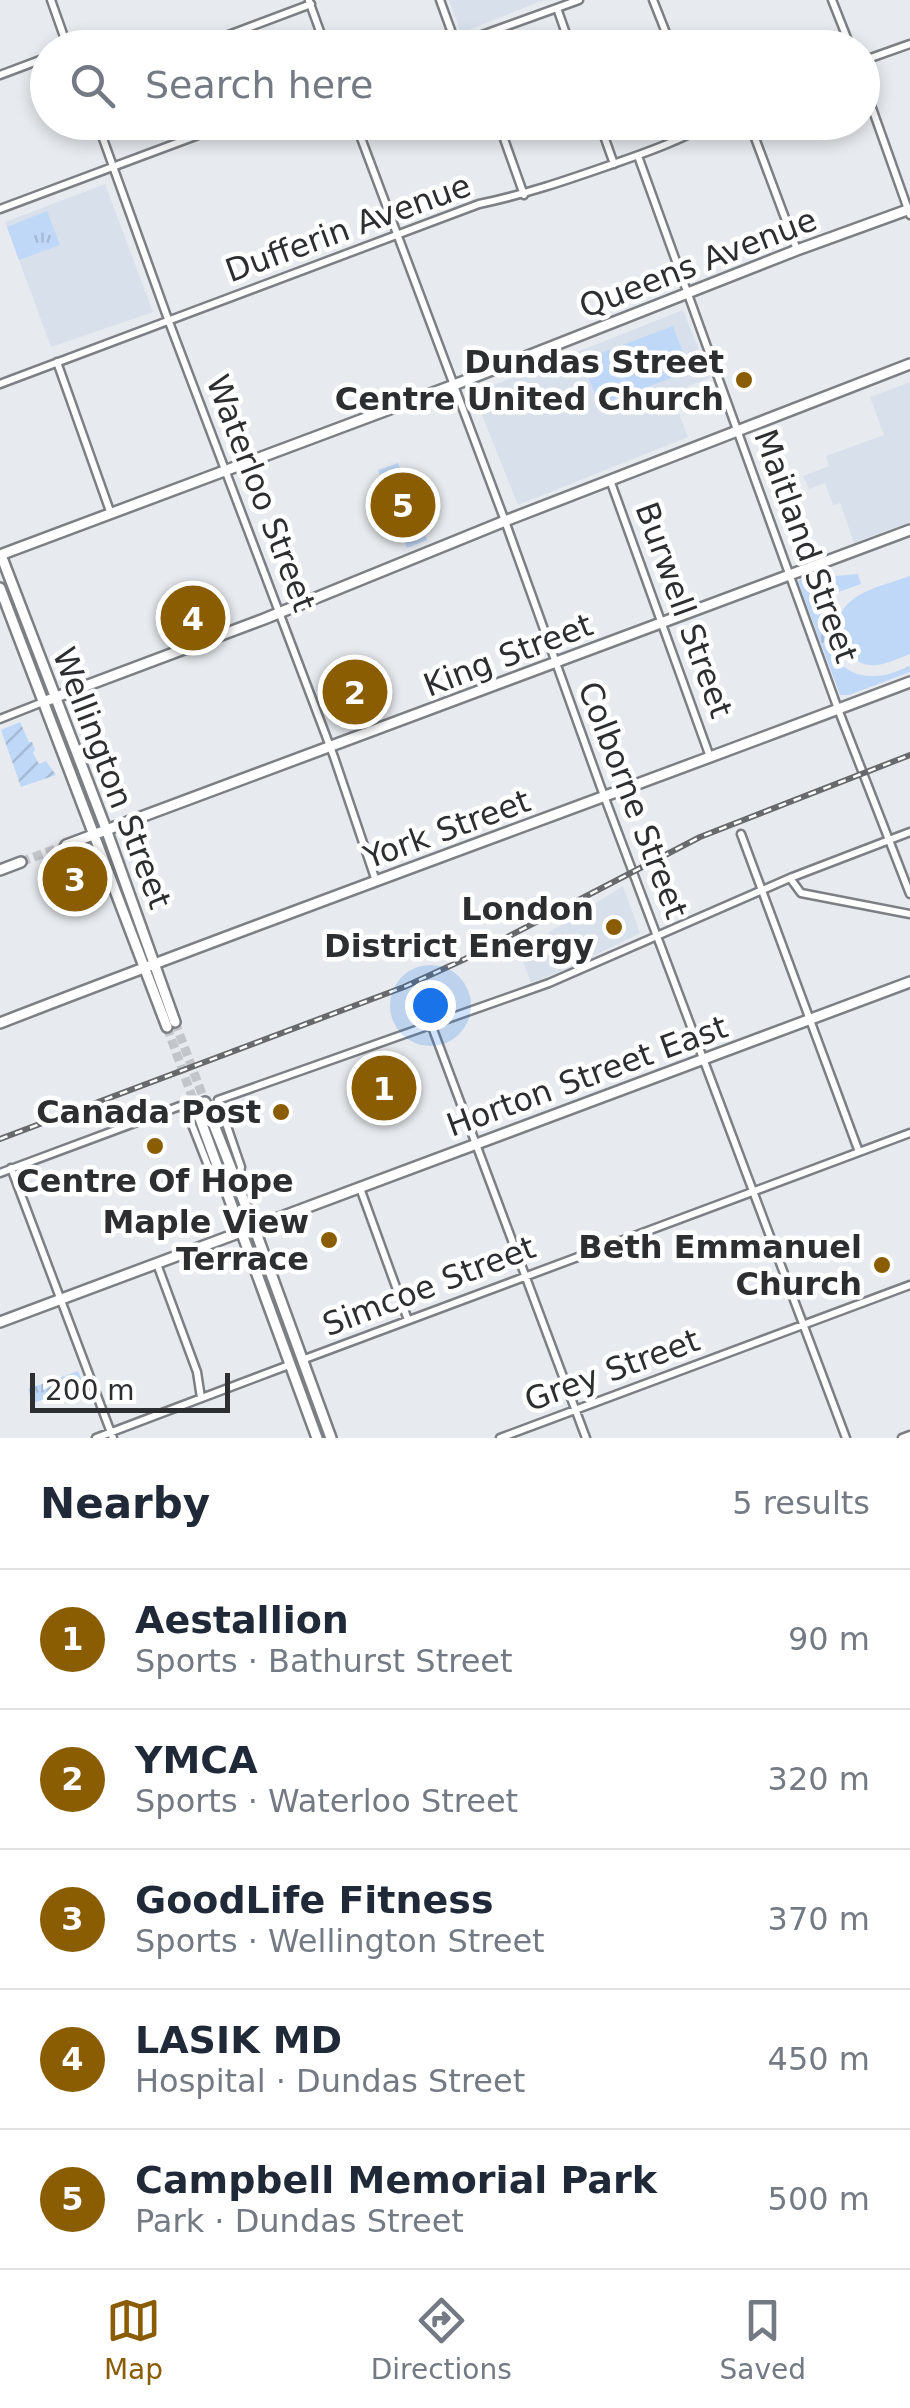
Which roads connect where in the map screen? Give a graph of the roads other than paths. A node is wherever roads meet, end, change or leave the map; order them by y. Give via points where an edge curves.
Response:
1 (50, 0) edge
2 (440, 0) edge
3 (654, 0) edge
4 (832, 0) edge
5 (573, 1) edge
6 (310, 2) edge
7 (557, 8) junction
8 (61, 30) edge
9 (240, 30) edge
10 (320, 30) edge
11 (451, 30) edge
12 (503, 30) edge
13 (565, 30) edge
14 (665, 30) edge
15 (844, 30) edge
16 (910, 44) edge
17 (880, 55) edge
18 (30, 64) edge
19 (0, 75) edge
20 (880, 131) edge
21 (105, 140) edge
22 (184, 140) edge
23 (362, 140) edge
24 (504, 140) edge
25 (605, 140) edge
26 (680, 140) edge
27 (757, 140) edge
28 (638, 156) junction
29 (614, 164) junction
30 (114, 166) junction
31 (524, 195) junction
32 (0, 209) edge
33 (909, 212) edge
34 (398, 235) junction
35 (797, 250) junction
36 (687, 294) junction
37 (169, 322) junction
38 (57, 362) junction
39 (910, 364) edge
40 (0, 384) edge
41 (454, 385) junction
42 (738, 430) junction
43 (226, 470) junction
44 (610, 480) junction
45 (111, 514) junction
46 (505, 521) junction
47 (910, 530) edge
48 (0, 554) edge
49 (790, 574) junction
50 (0, 588) edge
51 (279, 612) junction
52 (662, 623) junction
53 (555, 663) junction
54 (910, 682) edge
55 (55, 697) junction
56 (43, 702) junction
57 (838, 709) junction
58 (0, 719) edge
59 (330, 747) junction
60 (710, 757) junction
61 (605, 798) junction
62 (106, 829) junction
63 (910, 832) edge
64 (94, 834) junction
65 (740, 834) dead end
66 (889, 840) junction
67 (66, 845) tunnel mouth
68 (21, 862) tunnel mouth
69 (0, 870) edge
70 (790, 878) junction
71 (376, 881) junction
72 (762, 890) junction
73 (910, 894) edge
74 (910, 914) edge
75 (658, 936) junction
76 (135, 946) junction
77 (148, 965) junction
78 (124, 975) junction
79 (910, 982) edge
80 (809, 1020) junction
81 (0, 1023) edge
82 (431, 1024) junction
83 (171, 1025) tunnel mouth
84 (704, 1058) junction
85 (910, 1133) edge
86 (476, 1144) junction
87 (859, 1152) junction
88 (12, 1168) junction
89 (0, 1173) edge
90 (238, 1184) junction
91 (360, 1188) junction
92 (754, 1192) junction
93 (228, 1194) junction
94 (254, 1227) junction
95 (242, 1231) junction
96 (156, 1264) junction
97 (526, 1276) junction
98 (910, 1285) edge
99 (61, 1300) junction
100 (408, 1320) junction
101 (0, 1322) edge
102 (804, 1324) junction
103 (302, 1360) junction
104 (290, 1365) junction
105 (201, 1398) junction
106 (576, 1410) junction
107 (112, 1435) edge
108 (910, 1435) edge
109 (96, 1438) edge
110 (317, 1438) edge
111 (330, 1438) edge
112 (500, 1438) edge
113 (586, 1438) edge
114 (846, 1438) edge
115 (902, 1438) edge

1 - 8 street
2 - 11 street
3 - 14 street
4 - 15 street
5 - 7 street
6 - 9 street
6 - 10 street
7 - 12 street
7 - 13 street
16 - 17 street
18 - 19 street
20 - 33 street
21 - 30 street, Waterloo Street
22 - 30 street
23 - 34 street, Colborne Street
24 - 31 street
25 - 29 street
26 - 28 street, Dufferin Avenue
27 - 35 street
28 - 29 street, Dufferin Avenue
28 - 36 street, Maitland Street
29 - 31 street, Dufferin Avenue
30 - 32 street
30 - 37 street, Waterloo Street
31 - 34 street, Dufferin Avenue via 479,204
33 - 35 main road, Queens Avenue
34 - 37 street, Dufferin Avenue
34 - 41 street, Colborne Street
35 - 36 main road, Queens Avenue
36 - 41 main road, Queens Avenue
36 - 42 street, Maitland Street
37 - 38 street, Dufferin Avenue
37 - 43 street, Waterloo Street
38 - 40 street, Dufferin Avenue
38 - 45 street
39 - 42 main road
41 - 43 main road, Queens Avenue
41 - 46 street, Colborne Street
42 - 44 main road
42 - 49 street, Maitland Street
43 - 45 main road, Queens Avenue
43 - 51 street, Waterloo Street
44 - 46 main road
44 - 52 street, Burwell Street
45 - 48 main road, Queens Avenue
46 - 51 main road
46 - 53 street, Colborne Street
47 - 49 main road, King Street
48 - 55 main road, Wellington Street
49 - 52 main road, King Street
49 - 57 street, Maitland Street
50 - 56 main road, Wellington Street
51 - 55 main road
51 - 59 street, Waterloo Street
52 - 53 main road, King Street
52 - 60 street, Burwell Street
53 - 59 main road, King Street
53 - 61 street, Colborne Street
54 - 57 main road, York Street
55 - 56 main road
55 - 62 main road, Wellington Street
56 - 58 street
56 - 64 main road, Wellington Street
57 - 60 main road, York Street
57 - 66 street, Maitland Street
59 - 62 main road, King Street
59 - 71 street, Waterloo Street
60 - 61 main road, York Street
61 - 71 main road, York Street
61 - 75 street, Colborne Street
62 - 64 main road, King Street
62 - 77 main road, Wellington Street
63 - 66 street
64 - 67 main road, King Street
64 - 76 main road, Wellington Street
65 - 72 street
66 - 70 street
66 - 73 street, Maitland Street
68 - 69 main road
70 - 72 street
70 - 74 street via 802,893
71 - 77 main road, York Street
72 - 75 street
72 - 80 street
75 - 82 street via 549,984
75 - 84 street, Colborne Street
76 - 77 main road, Wellington Street
76 - 78 main road
77 - 78 main road, York Street
77 - 83 main road, Wellington Street
78 - 81 main road, York Street
79 - 80 main road, Horton Street East
80 - 84 main road, Horton Street East
80 - 87 street
82 - 86 street
82 - 90 street via 218,1100 241,1167
84 - 86 main road, Horton Street East
84 - 92 street, Colborne Street
85 - 87 street, Simcoe Street
86 - 91 main road, Horton Street East
86 - 97 street
87 - 92 street, Simcoe Street
88 - 89 street
88 - 93 street via 176,1106 187,1112 214,1182
88 - 99 street
90 - 93 main road via 200,1104
90 - 94 main road
91 - 94 main road, Horton Street East
91 - 100 street
92 - 97 street, Simcoe Street
92 - 102 street, Colborne Street
93 - 95 main road
94 - 95 main road, Horton Street East
94 - 103 main road
95 - 96 main road, Horton Street East
95 - 104 main road
96 - 99 main road, Horton Street East
96 - 105 street
97 - 100 street, Simcoe Street
97 - 106 street
98 - 102 street, Grey Street
99 - 101 main road, Horton Street East
99 - 107 street
100 - 103 street, Simcoe Street
102 - 106 street, Grey Street
102 - 114 street, Colborne Street
103 - 111 main road
104 - 105 street, Simcoe Street
104 - 110 main road
105 - 107 street, Simcoe Street
106 - 112 street, Grey Street
106 - 113 street
107 - 109 street, Simcoe Street
108 - 115 street

